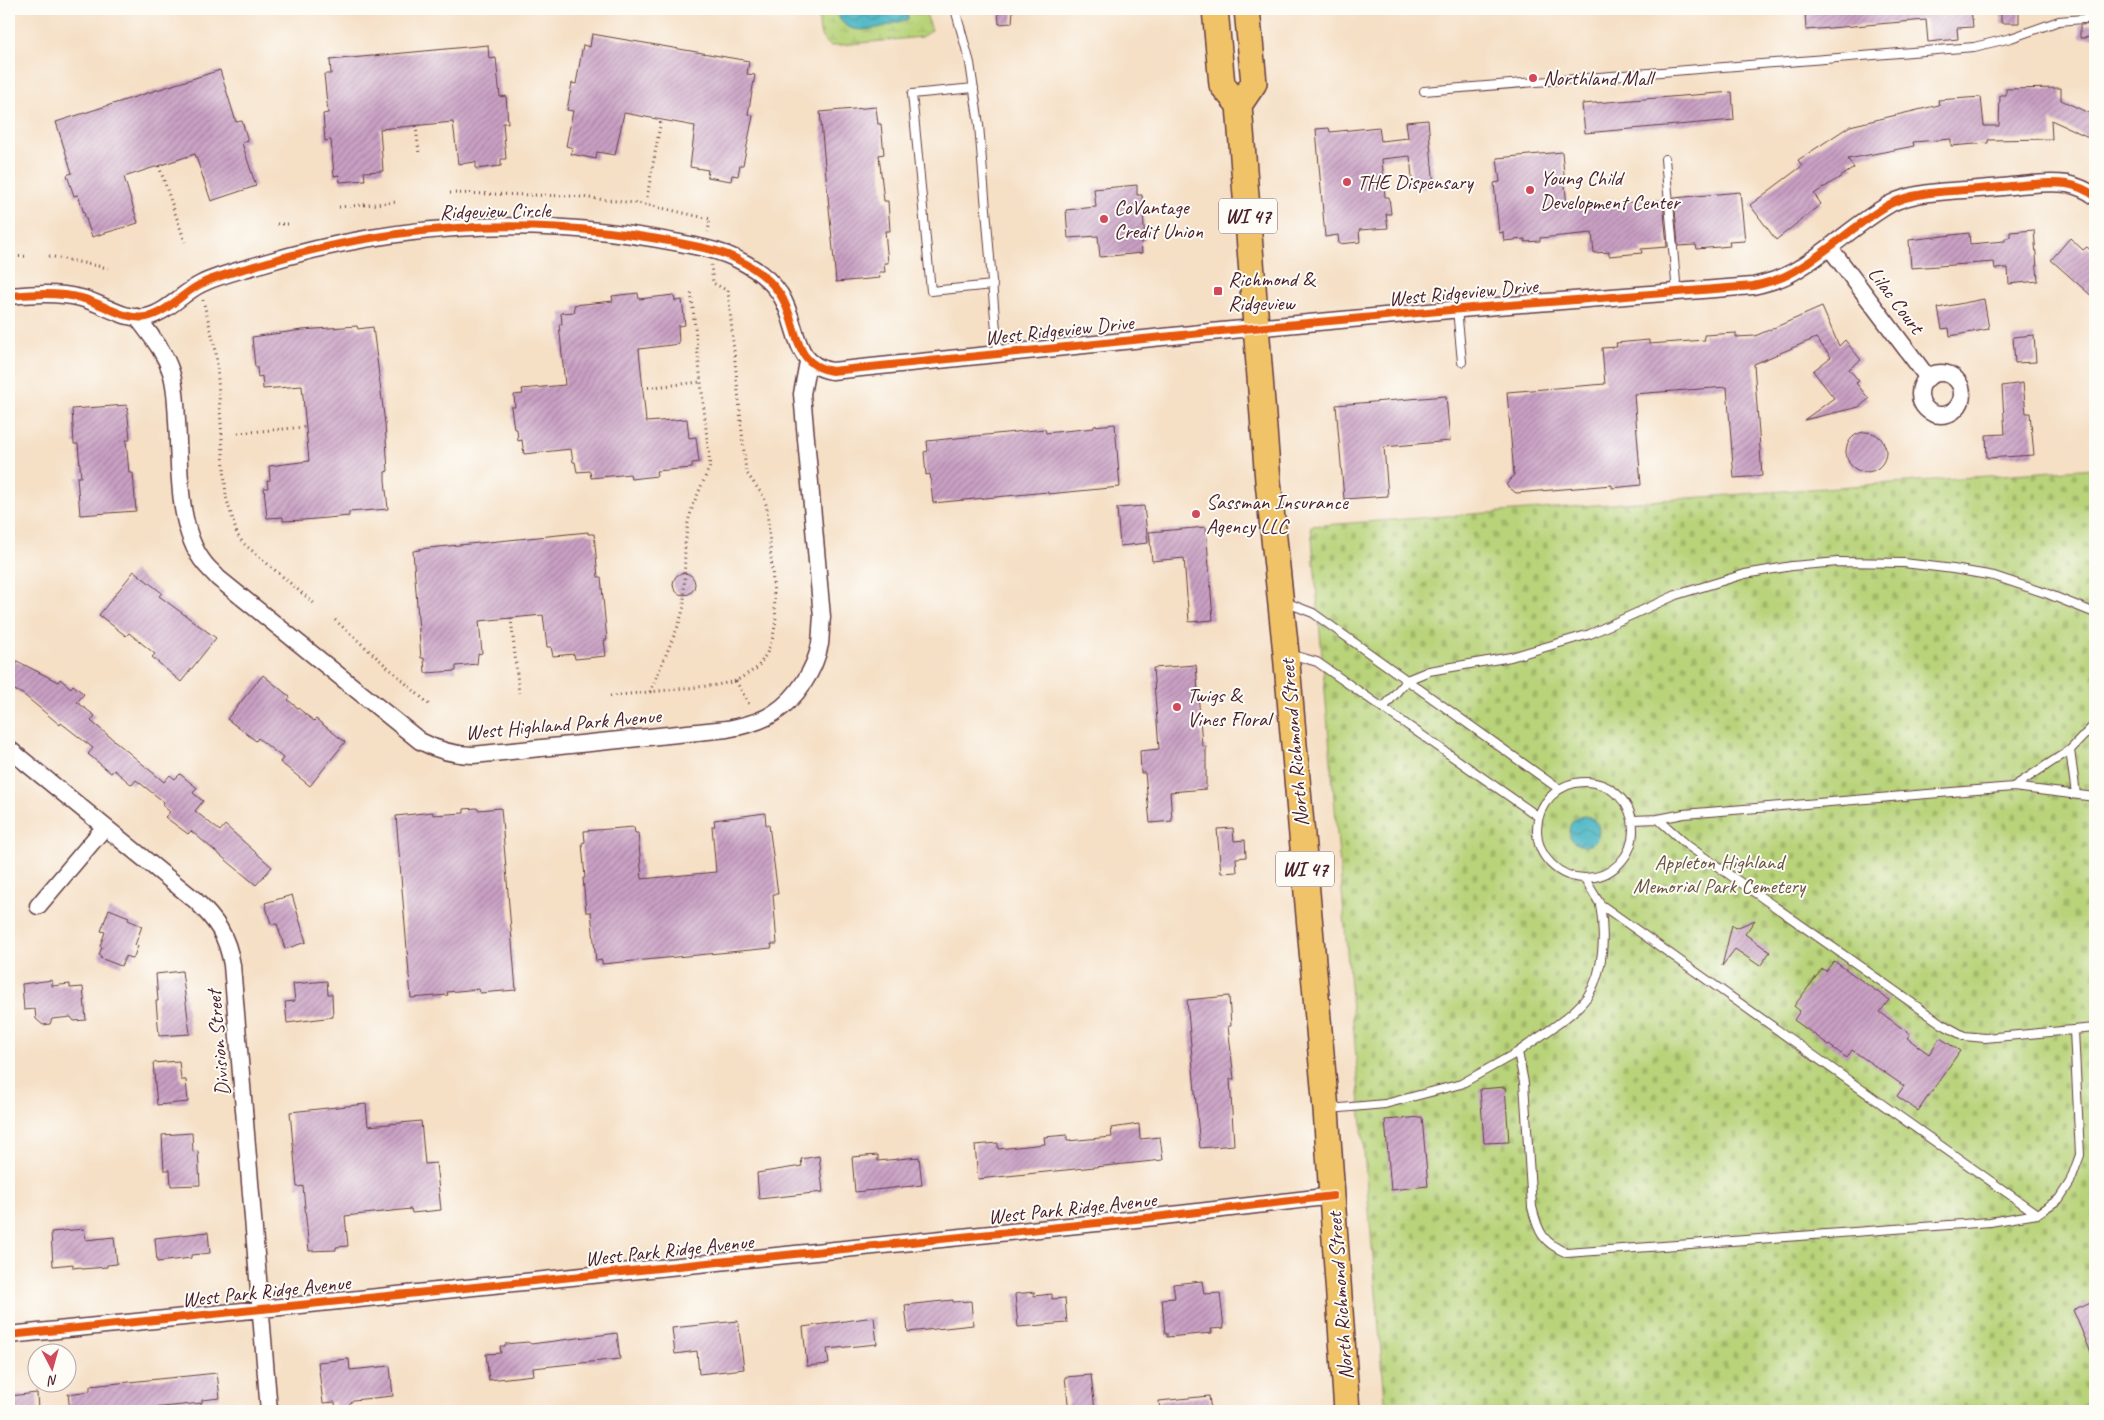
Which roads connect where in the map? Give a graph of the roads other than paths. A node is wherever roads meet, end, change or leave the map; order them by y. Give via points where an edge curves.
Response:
1 (955, 9) edge
2 (1215, 9) edge
3 (1247, 9) edge
4 (2095, 18) edge
5 (974, 88) junction
6 (1424, 91) dead end
7 (1239, 104) junction
8 (1666, 159) dead end
9 (2095, 196) edge
10 (1830, 248) junction
11 (993, 286) junction
12 (1677, 293) junction
13 (9, 296) edge
14 (1457, 310) junction
15 (136, 317) junction
16 (1256, 328) junction
17 (998, 354) junction
18 (808, 362) junction
19 (1462, 362) dead end
20 (1928, 378) dead end
21 (1280, 600) junction
22 (2095, 613) edge
23 (1286, 653) junction
24 (1407, 680) junction
25 (1384, 707) junction
26 (2095, 724) edge
27 (9, 749) edge
28 (2070, 750) junction
29 (2013, 787) junction
30 (1559, 790) junction
31 (2076, 794) junction
32 (2095, 797) edge
33 (1539, 817) junction
34 (1658, 819) junction
35 (1633, 820) junction
36 (104, 828) junction
37 (1586, 879) junction
38 (1600, 904) junction
39 (38, 906) dead end
40 (2095, 1028) edge
41 (2074, 1030) junction
42 (1518, 1052) junction
43 (1326, 1110) junction
44 (1333, 1196) junction
45 (2037, 1214) junction
46 (262, 1309) junction
47 (9, 1335) edge
48 (269, 1411) edge
49 (1347, 1411) edge

1 - 5 lane
2 - 7 main road via 1222,85
3 - 7 main road via 1254,83
4 - 6 lane via 2059,21 1974,47
5 - 11 lane
5 - 11 lane via 912,94 931,291
7 - 16 main road, North Richmond Street / WI 47
8 - 12 lane
9 - 10 street, West Ridgeview Drive via 2076,186 2038,184 1907,198 1875,214
10 - 12 street, West Ridgeview Drive via 1792,273 1773,281
10 - 20 street, Lilac Court
11 - 17 lane
12 - 14 street, West Ridgeview Drive
13 - 15 street via 34,293 71,295
14 - 16 street, West Ridgeview Drive
14 - 19 lane
15 - 18 street, Ridgeview Circle via 153,315 198,285 264,263 341,245 434,229 539,225 619,232 708,249 734,258 756,270 772,284 783,300
15 - 18 street, West Highland Park Avenue via 161,349 171,372 187,529 204,564 420,741 456,755 473,756 727,729 774,713 801,687 811,671 820,644 822,617 802,394
16 - 17 street, West Ridgeview Drive
16 - 21 main road, North Richmond Street / WI 47
17 - 18 street, West Ridgeview Drive via 832,371
21 - 23 main road, North Richmond Street / WI 47
21 - 24 lane via 1313,613
22 - 24 lane via 1994,576 1953,569 1904,563 1838,562 1792,566 1745,574 1676,595 1590,634 1511,657 1429,671
23 - 25 lane via 1318,662
23 - 43 main road, North Richmond Street / WI 47
24 - 25 lane
24 - 30 lane
25 - 33 lane
26 - 28 lane
27 - 36 street, Division Street
28 - 29 lane
28 - 31 lane
29 - 31 lane
29 - 34 lane via 1694,813
30 - 33 lane via 1543,806
30 - 35 lane via 1581,782 1604,785 1623,799
31 - 32 lane
33 - 37 lane via 1538,842 1543,854 1561,872
34 - 35 lane
34 - 41 lane via 1687,845 1934,1019 1964,1036 1984,1038
35 - 37 lane via 1634,834 1623,860 1606,874
36 - 39 street
36 - 46 street, Division Street via 212,916 229,947
37 - 38 lane
38 - 42 lane via 1603,946 1598,972 1587,996 1568,1015
38 - 45 lane
40 - 41 lane
41 - 45 lane via 2080,1155 2059,1200
42 - 43 lane via 1461,1084 1385,1104
42 - 45 lane via 1524,1083 1532,1207 1543,1237 1552,1247 1567,1253 1990,1222
43 - 44 main road, North Richmond Street / WI 47
44 - 46 street, West Park Ridge Avenue
44 - 49 main road, North Richmond Street / WI 47
46 - 47 street, West Park Ridge Avenue
46 - 48 street, Division Street

